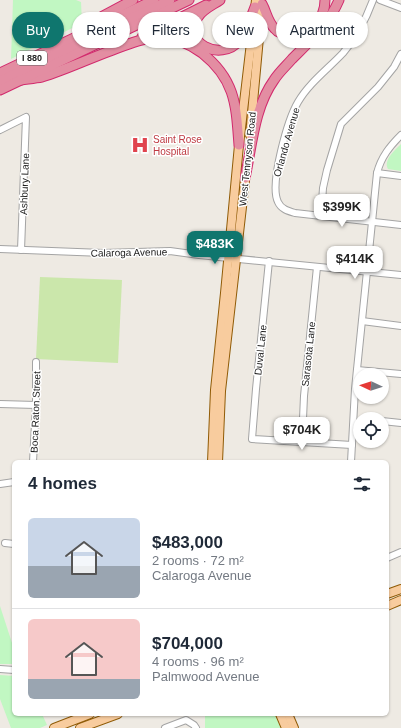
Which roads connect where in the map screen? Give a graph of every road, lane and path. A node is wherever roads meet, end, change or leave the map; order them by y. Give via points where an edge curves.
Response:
1 (133, 0) edge
2 (154, 0) edge
3 (170, 0) edge
4 (189, 0) edge
5 (216, 0) edge
6 (220, 0) edge
7 (325, 0) edge
8 (339, 0) edge
9 (373, 0) edge
10 (380, 0) edge
11 (259, 3) edge
12 (401, 8) edge
13 (64, 41) edge
14 (64, 42) edge
15 (130, 42) edge
16 (130, 44) edge
17 (51, 48) edge
18 (117, 48) edge
19 (401, 54) edge
20 (0, 73) edge
21 (21, 80) junction
22 (0, 81) edge
23 (0, 90) edge
24 (0, 130) edge
25 (401, 135) edge
26 (239, 145) junction
27 (377, 173) junction
28 (401, 176) edge
29 (246, 178) junction
30 (321, 216) junction
31 (372, 222) junction
32 (401, 224) edge
33 (0, 249) edge
34 (21, 250) junction
35 (232, 258) junction
36 (269, 261) junction
37 (317, 267) junction
38 (367, 272) junction
39 (401, 275) edge
40 (362, 322) junction
41 (401, 326) edge
42 (36, 362) dead end
43 (357, 368) edge
44 (389, 373) edge
45 (401, 374) edge
46 (0, 404) edge
47 (36, 405) junction
48 (353, 419) edge
49 (389, 422) edge
50 (401, 423) edge
51 (302, 442) junction
52 (352, 445) junction
53 (33, 460) edge
54 (212, 460) edge
55 (218, 460) edge
56 (351, 460) edge
57 (12, 482) edge
58 (0, 484) edge
59 (5, 544) dead end
60 (12, 544) edge
61 (401, 552) edge
62 (389, 557) edge
63 (401, 589) edge
64 (389, 593) edge
65 (401, 600) edge
66 (389, 605) edge
67 (0, 669) edge
68 (12, 670) edge
69 (85, 716) edge
70 (106, 716) edge
71 (281, 716) edge
72 (289, 716) edge
73 (54, 728) edge
74 (80, 728) edge
75 (165, 728) edge
76 (196, 728) edge
77 (286, 728) edge
78 (294, 728) edge

1 - 13 highway via 70,34
2 - 14 highway, I 880
3 - 22 highway, I 880
4 - 21 highway, I 880
5 - 15 highway
6 - 11 highway via 202,12 194,24 196,38 211,50 224,50 236,44 244,34
7 - 11 highway via 325,9 319,21 308,31 295,35 283,34 276,30 269,23
8 - 29 highway via 319,32 274,80 263,99
9 - 30 street, Orlando Avenue via 368,15 351,43 306,90 298,103 278,164 275,182 278,204 295,213
10 - 12 street
11 - 26 main road, West Tennyson Road
11 - 29 main road, West Tennyson Road
16 - 26 highway via 150,38 168,38 196,49 205,56 222,73 233,94
17 - 20 highway, I 880
18 - 21 highway via 42,77
19 - 30 street via 378,87 341,124 323,188
21 - 23 highway, I 880
24 - 34 street, Ashbury Lane via 26,117
25 - 27 street via 385,153
26 - 35 main road, West Tennyson Road
27 - 28 street
27 - 31 street
29 - 35 main road, West Tennyson Road
30 - 31 street
31 - 32 street
31 - 38 street
33 - 34 street, Calaroga Avenue
34 - 35 street, Calaroga Avenue via 109,253 170,251
35 - 36 street, Calaroga Avenue
35 - 54 main road, West Tennyson Road via 215,390
35 - 55 main road, West Tennyson Road
36 - 37 street, Calaroga Avenue
36 - 51 street, Duval Lane via 252,439
37 - 38 street, Calaroga Avenue
37 - 51 street, Sarasota Lane
38 - 39 street, Calaroga Avenue
38 - 40 street
40 - 41 street
40 - 43 street
42 - 47 street, Boca Raton Street
44 - 45 street
46 - 47 street
47 - 53 street, Boca Raton Street
48 - 52 street
49 - 50 street
51 - 52 street
52 - 56 street
57 - 58 street
59 - 60 street
61 - 62 street
63 - 64 main road
65 - 66 main road
67 - 68 street
69 - 73 main road
70 - 74 main road
71 - 77 main road
72 - 78 main road
75 - 76 street via 183,720 189,721

